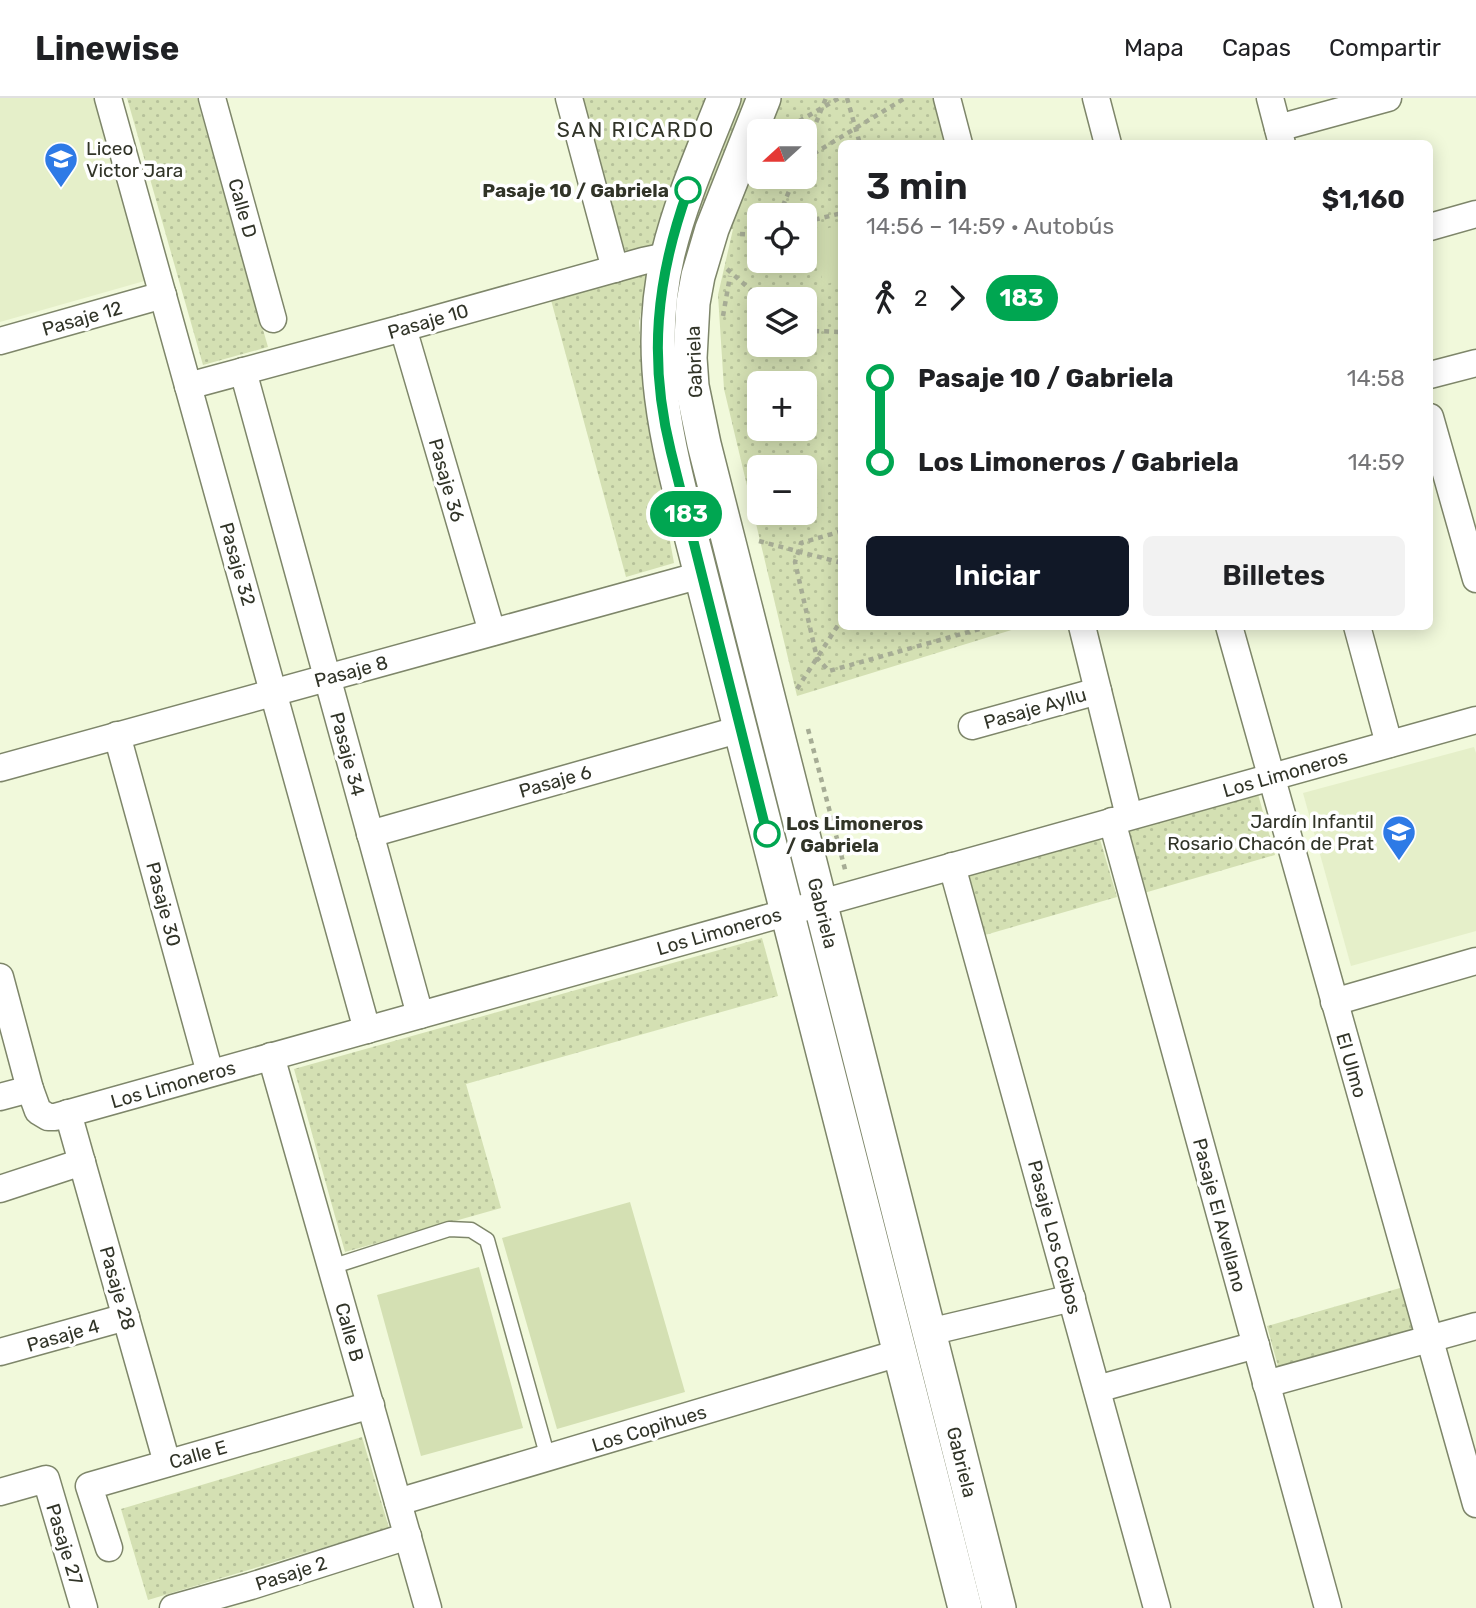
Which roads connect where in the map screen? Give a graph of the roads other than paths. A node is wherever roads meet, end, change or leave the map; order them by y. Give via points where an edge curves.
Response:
1 (108, 98) edge
2 (212, 98) edge
3 (569, 98) edge
4 (724, 98) edge
5 (764, 98) edge
6 (947, 98) edge
7 (1096, 98) edge
8 (1270, 98) edge
9 (1388, 98) edge
10 (1280, 136) edge
11 (958, 140) edge
12 (1107, 140) edge
13 (1476, 214) edge
14 (1433, 226) edge
15 (667, 256) junction
16 (615, 269) junction
17 (163, 295) junction
18 (273, 319) dead end
19 (403, 328) junction
20 (0, 341) edge
21 (1476, 363) edge
22 (243, 372) junction
23 (1433, 374) edge
24 (188, 386) junction
25 (1433, 428) edge
26 (701, 575) junction
27 (1476, 579) edge
28 (1083, 630) edge
29 (1230, 630) edge
30 (1358, 630) edge
31 (492, 632) junction
32 (327, 678) junction
33 (1098, 691) junction
34 (274, 692) junction
35 (1476, 720) edge
36 (972, 726) dead end
37 (741, 729) junction
38 (117, 735) junction
39 (1389, 744) junction
40 (0, 768) edge
41 (1271, 777) junction
42 (1120, 819) junction
43 (370, 834) junction
44 (952, 866) junction
45 (836, 899) junction
46 (787, 912) junction
47 (1476, 961) edge
48 (0, 976) edge
49 (1335, 1002) junction
50 (420, 1015) junction
51 (367, 1030) junction
52 (271, 1056) junction
53 (210, 1073) junction
54 (30, 1089) junction
55 (0, 1097) edge
56 (55, 1114) junction
57 (82, 1162) junction
58 (0, 1189) edge
59 (331, 1267) junction
60 (1072, 1298) junction
61 (126, 1317) junction
62 (1476, 1326) edge
63 (929, 1332) junction
64 (1429, 1339) junction
65 (1256, 1345) junction
66 (0, 1352) edge
67 (899, 1353) junction
68 (1266, 1384) junction
69 (1097, 1388) junction
70 (371, 1405) junction
71 (548, 1458) junction
72 (167, 1463) junction
73 (0, 1492) edge
74 (398, 1502) junction
75 (1476, 1504) edge
76 (408, 1536) junction
77 (109, 1548) dead end
78 (254, 1597) edge
79 (84, 1608) edge
80 (173, 1608) edge
81 (428, 1608) edge
82 (965, 1608) edge
83 (999, 1608) edge
84 (1157, 1608) edge
85 (1328, 1608) edge

1 - 17 street, Pasaje 32
2 - 18 street, Calle D
3 - 16 street
4 - 15 street, Gabriela
5 - 45 street, Gabriela via 712,229 726,256 693,303 692,377 697,415
6 - 11 street
7 - 12 street
8 - 10 street
9 - 10 street
13 - 14 street
15 - 16 street, Pasaje 10
15 - 26 street, Gabriela via 658,337 660,396
16 - 19 street, Pasaje 10
17 - 20 street, Pasaje 12
17 - 24 street, Pasaje 32
19 - 22 street, Pasaje 10
19 - 31 street, Pasaje 36
21 - 23 street
22 - 24 street, Pasaje 10
22 - 32 street, Pasaje 34
24 - 34 street, Pasaje 32
25 - 27 street
26 - 31 street, Pasaje 8
26 - 37 street, Gabriela
28 - 33 street, Pasaje El Avellano
29 - 41 street, El Ulmo
30 - 39 street
31 - 32 street, Pasaje 8
32 - 34 street, Pasaje 8
32 - 43 street, Pasaje 34
33 - 36 street, Pasaje Ayllu
33 - 42 street, Pasaje El Avellano
34 - 38 street, Pasaje 8
34 - 51 street, Pasaje 32
35 - 39 street, Los Limoneros
37 - 43 street, Pasaje 6
37 - 46 street, Gabriela
38 - 40 street, Pasaje 8
38 - 53 street, Pasaje 30
39 - 41 street, Los Limoneros
41 - 42 street, Los Limoneros
41 - 49 street, El Ulmo
42 - 44 street, Los Limoneros
42 - 65 street, Pasaje El Avellano
43 - 50 street, Pasaje 34
44 - 45 street, Los Limoneros
44 - 60 street, Pasaje Los Ceibos
45 - 46 street, Los Limoneros
45 - 63 street, Gabriela
46 - 50 street, Los Limoneros
46 - 67 street, Gabriela
47 - 49 street
48 - 54 street, Pasaje 28
49 - 64 street, El Ulmo
50 - 51 street, Los Limoneros
51 - 52 street, Los Limoneros
52 - 53 street, Los Limoneros
52 - 59 street, Calle B
53 - 56 street, Los Limoneros
54 - 55 street
54 - 56 street, Pasaje 28 via 38,1111
56 - 57 street, Pasaje 28
57 - 58 street
57 - 61 street, Pasaje 28
59 - 70 street, Calle B
59 - 71 lane via 449,1229 471,1230 487,1240
60 - 63 street
60 - 69 street, Pasaje Los Ceibos
61 - 66 street, Pasaje 4
61 - 72 street, Pasaje 28
62 - 64 street
63 - 83 street, Gabriela
64 - 68 street
64 - 75 street, El Ulmo
65 - 68 street, Pasaje El Avellano
65 - 69 street
67 - 71 street, Los Copihues
67 - 82 street, Gabriela
68 - 85 street, Pasaje El Avellano
69 - 84 street, Pasaje Los Ceibos
70 - 72 street, Calle E
70 - 74 street, Calle B
71 - 74 street, Los Copihues
72 - 77 street, Calle E via 89,1486
73 - 79 street, Pasaje 27 via 46,1479
74 - 76 street, Calle B
76 - 78 street, Pasaje 2
76 - 81 street, Calle B
78 - 80 street, Pasaje 2

